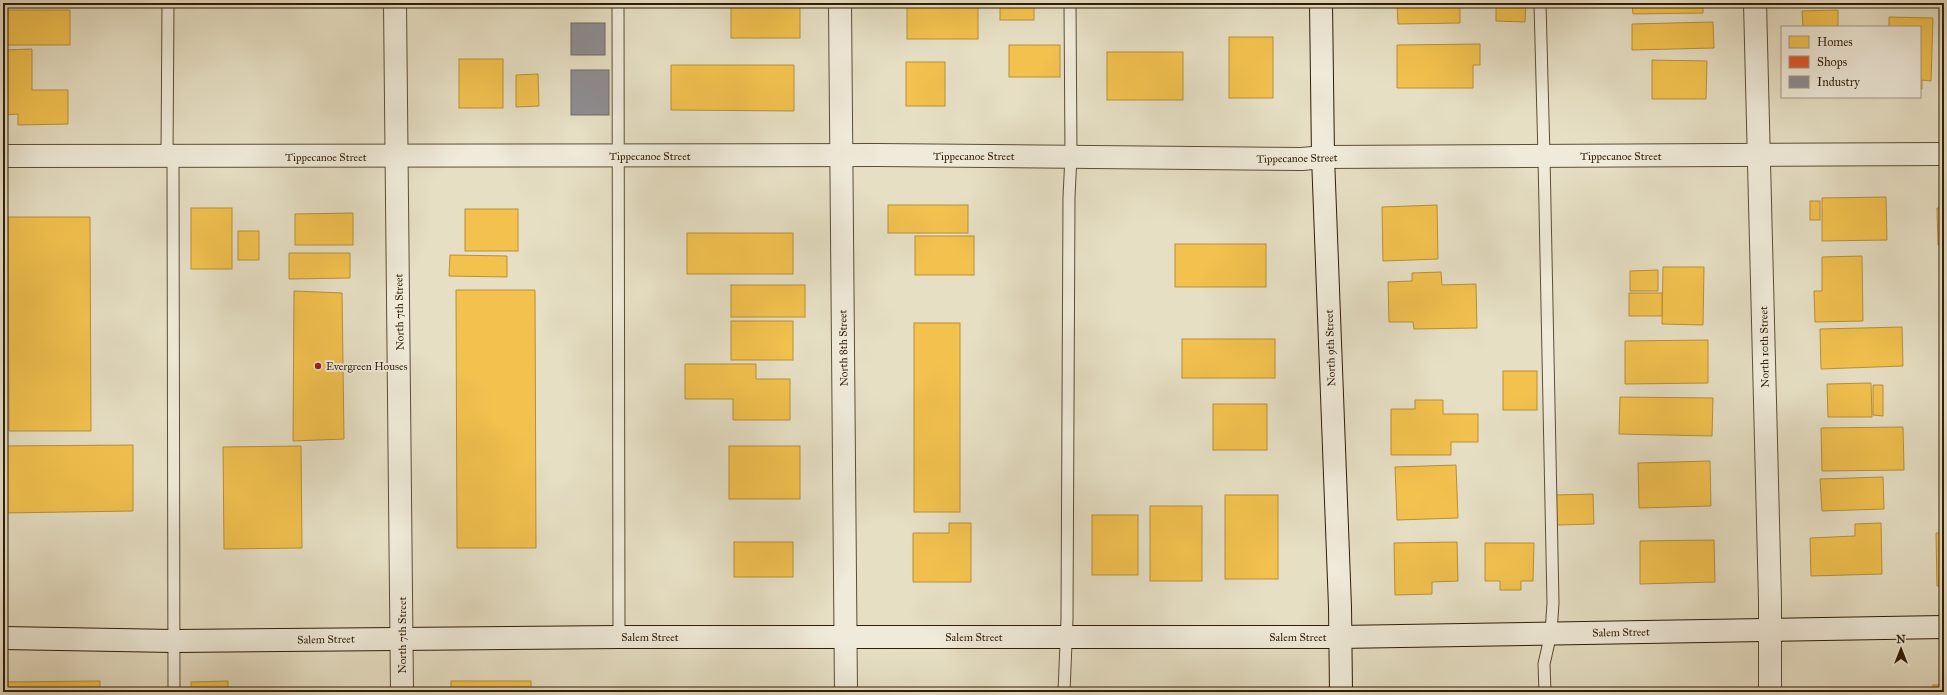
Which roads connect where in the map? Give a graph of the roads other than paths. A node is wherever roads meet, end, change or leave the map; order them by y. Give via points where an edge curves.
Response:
1 (168, 3) edge
2 (395, 3) edge
3 (618, 3) edge
4 (840, 3) edge
5 (1070, 3) edge
6 (1321, 3) edge
7 (1540, 3) edge
8 (1755, 3) edge
9 (1944, 154) edge
10 (840, 155) junction
11 (3, 156) edge
12 (170, 156) junction
13 (618, 156) junction
14 (1071, 156) junction
15 (1758, 156) junction
16 (397, 157) junction
17 (1323, 157) junction
18 (1544, 157) junction
19 (1944, 627) edge
20 (1770, 629) junction
21 (1551, 633) junction
22 (619, 637) junction
23 (1066, 637) junction
24 (1339, 637) junction
25 (3, 638) edge
26 (402, 638) junction
27 (845, 638) junction
28 (174, 641) junction
29 (174, 692) edge
30 (402, 692) edge
31 (846, 692) edge
32 (1064, 692) edge
33 (1341, 692) edge
34 (1545, 692) edge
35 (1770, 692) edge

1 - 12 lane
2 - 16 street, North 7th Street
3 - 13 lane
4 - 10 street, North 8th Street
5 - 14 lane
6 - 17 street, North 9th Street
7 - 18 lane
8 - 15 street, North 10th Street
9 - 15 street, Tippecanoe Street
10 - 13 street, Tippecanoe Street
10 - 14 street, Tippecanoe Street
10 - 27 street, North 8th Street
11 - 12 street, Tippecanoe Street
12 - 16 street, Tippecanoe Street
12 - 28 lane
13 - 16 street, Tippecanoe Street
13 - 22 lane
14 - 17 street, Tippecanoe Street via 1302,159
14 - 23 lane
15 - 18 street, Tippecanoe Street
15 - 20 street, North 10th Street
16 - 26 street, North 7th Street
17 - 18 street, Tippecanoe Street
17 - 24 street, North 9th Street via 1340,606
18 - 21 lane via 1553,603
19 - 20 street, Salem Street
20 - 21 street, Salem Street
20 - 35 street, North 10th Street
21 - 24 street, Salem Street
21 - 34 lane via 1544,664
22 - 26 street, Salem Street
22 - 27 street, Salem Street
23 - 24 street, Salem Street
23 - 27 street, Salem Street
23 - 32 lane
24 - 33 street, North 9th Street
25 - 28 street, Salem Street
26 - 28 street, Salem Street
26 - 30 street, North 7th Street
27 - 31 street, North 8th Street
28 - 29 lane

